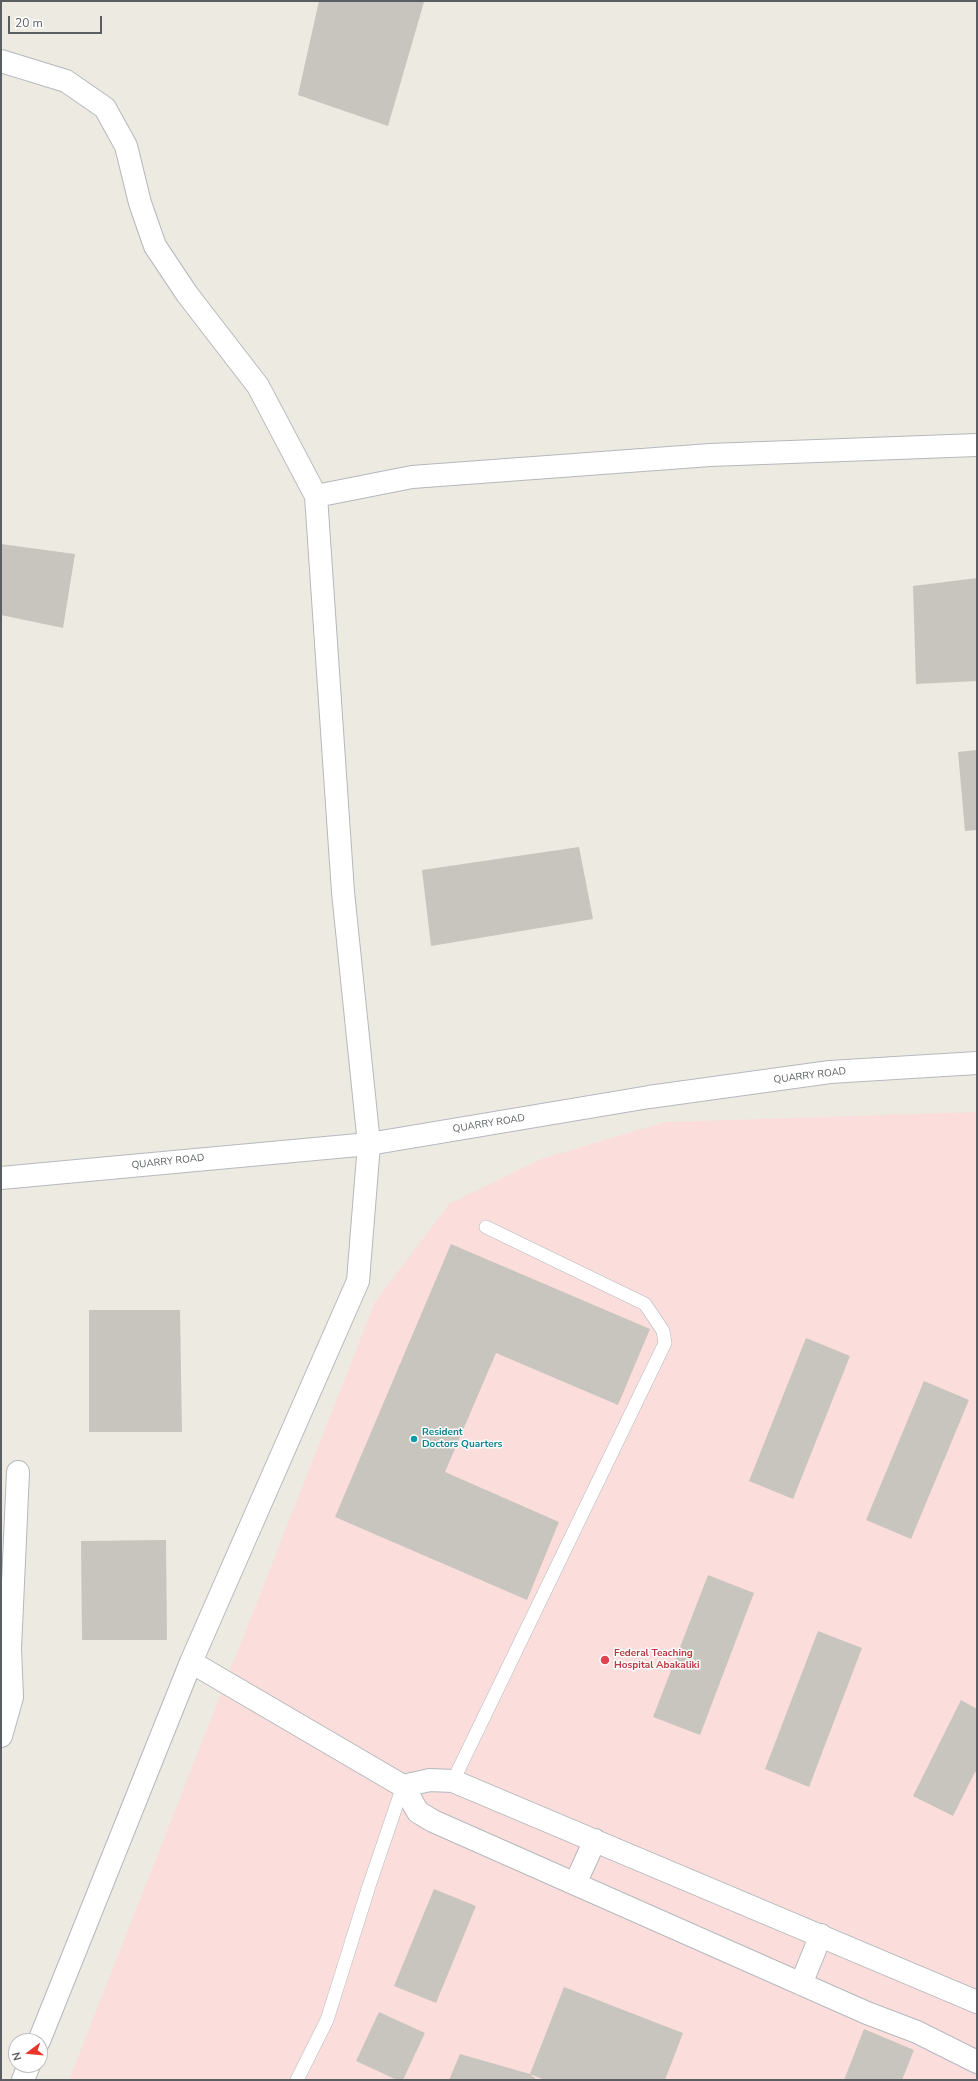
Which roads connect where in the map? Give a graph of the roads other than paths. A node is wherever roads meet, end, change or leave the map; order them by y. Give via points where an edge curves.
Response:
1 (1, 61) edge
2 (977, 445) edge
3 (316, 496) junction
4 (977, 1063) edge
5 (370, 1144) junction
6 (1, 1178) edge
7 (486, 1227) dead end
8 (18, 1472) dead end
9 (191, 1662) junction
10 (1, 1736) edge
11 (453, 1781) junction
12 (403, 1786) junction
13 (595, 1840) junction
14 (576, 1884) junction
15 (821, 1936) junction
16 (801, 1984) junction
17 (977, 2002) edge
18 (42, 2033) edge
19 (977, 2062) edge
20 (297, 2080) edge

1 - 3 street via 66,81 105,108 126,146 140,203 155,246 187,294 258,386
2 - 3 street via 710,455 412,477
3 - 5 street via 343,892
4 - 5 street, QUARRY ROAD via 830,1072 649,1097
5 - 6 street, QUARRY ROAD
5 - 9 street via 358,1281
7 - 11 lane via 645,1304 663,1331 665,1343
8 - 10 street via 10,1649 12,1697
9 - 12 street
9 - 18 street
11 - 12 street via 430,1780
11 - 13 street
12 - 14 street via 418,1812 433,1821
12 - 20 lane via 327,2020
13 - 14 street
13 - 15 street
14 - 16 street
15 - 16 street
15 - 17 street
16 - 19 street via 917,2032

